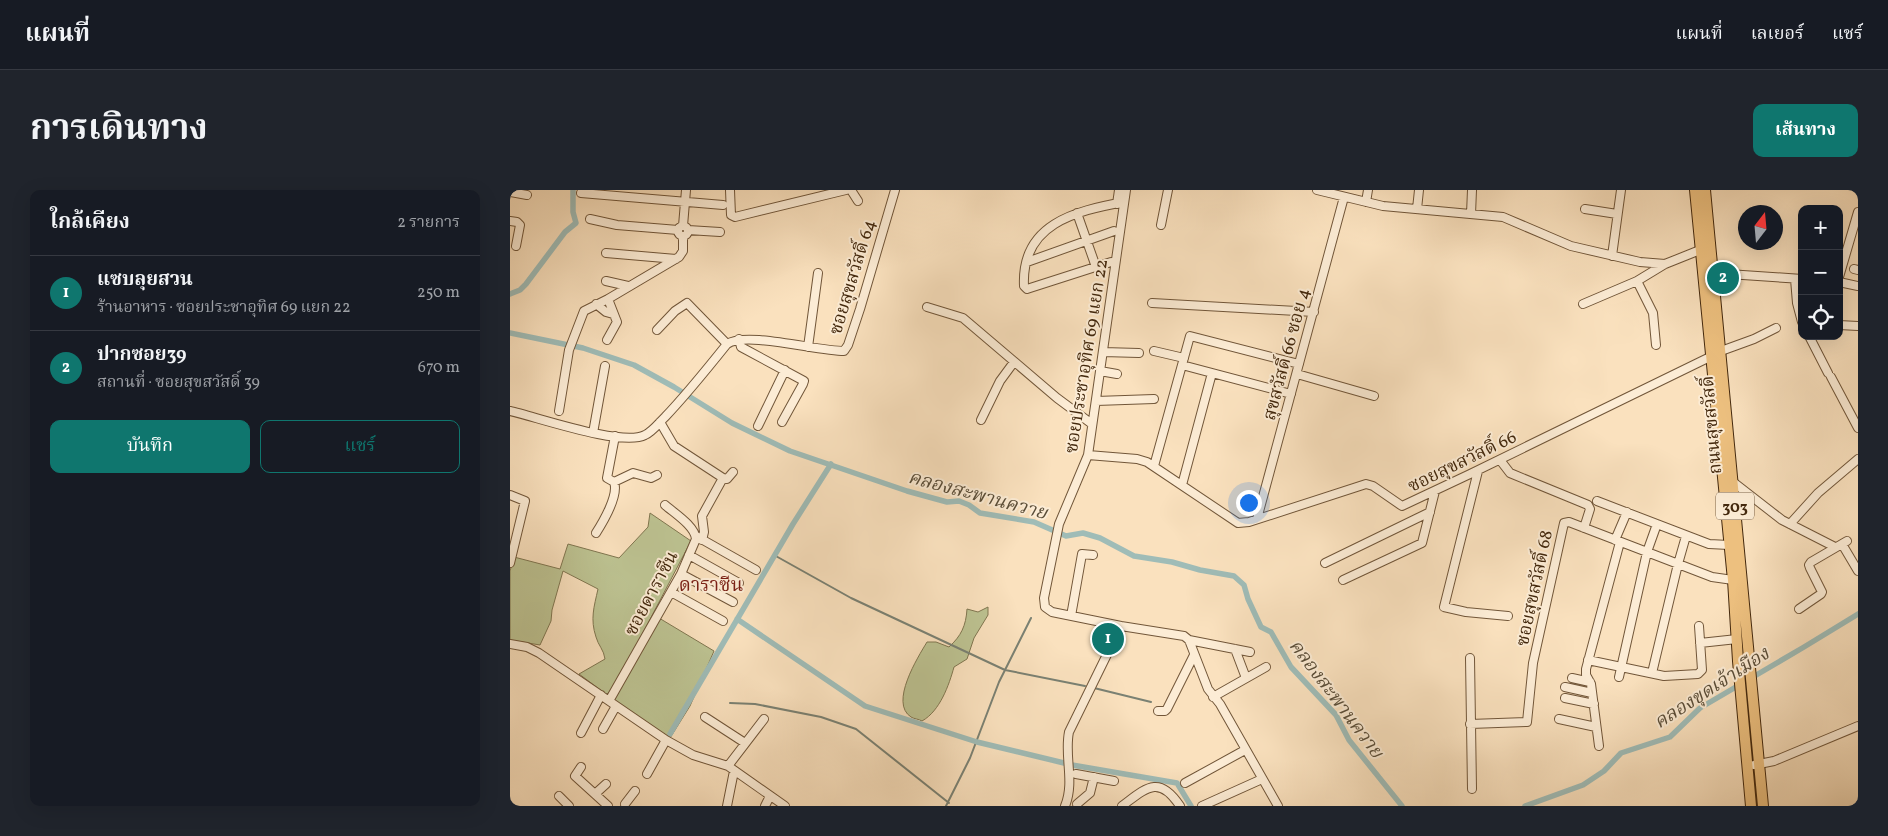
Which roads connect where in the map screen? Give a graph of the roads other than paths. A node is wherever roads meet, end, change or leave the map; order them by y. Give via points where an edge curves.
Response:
1 (686, 190) edge
2 (730, 190) edge
3 (846, 190) edge
4 (851, 190) edge
5 (895, 190) edge
6 (1120, 190) edge
7 (1126, 190) edge
8 (1168, 190) edge
9 (1317, 190) edge
10 (1368, 190) edge
11 (1419, 190) edge
12 (1472, 190) edge
13 (1621, 190) edge
14 (1695, 190) edge
15 (1705, 190) edge
16 (510, 192) edge
17 (582, 193) dead end
18 (527, 195) dead end
19 (1344, 197) junction
20 (858, 201) dead end
21 (685, 202) junction
22 (1366, 202) junction
23 (1121, 203) junction
24 (723, 205) dead end
25 (1418, 209) junction
26 (1585, 209) dead end
27 (1858, 212) edge
28 (1077, 213) junction
29 (1471, 214) junction
30 (1617, 214) junction
31 (590, 219) dead end
32 (510, 221) edge
33 (1161, 225) dead end
34 (683, 230) junction
35 (1114, 231) dead end
36 (720, 232) dead end
37 (1087, 241) junction
38 (516, 246) dead end
39 (1700, 250) junction
40 (606, 253) dead end
41 (1612, 256) junction
42 (676, 260) junction
43 (1027, 262) junction
44 (1111, 262) dead end
45 (1843, 263) edge
46 (1665, 264) junction
47 (1096, 267) junction
48 (818, 273) dead end
49 (1713, 273) junction
50 (1798, 279) edge
51 (606, 281) dead end
52 (1637, 281) junction
53 (1843, 283) edge
54 (628, 286) junction
55 (1858, 286) edge
56 (1798, 291) edge
57 (608, 299) junction
58 (1152, 303) dead end
59 (596, 304) junction
60 (1583, 304) dead end
61 (927, 307) dead end
62 (1798, 307) edge
63 (1314, 312) junction
64 (613, 314) junction
65 (1843, 326) edge
66 (1858, 326) edge
67 (1776, 328) dead end
68 (657, 330) dead end
69 (739, 339) junction
70 (607, 340) dead end
71 (1811, 340) edge
72 (727, 344) junction
73 (1656, 344) dead end
74 (808, 347) junction
75 (1154, 351) dead end
76 (1103, 352) junction
77 (1139, 353) dead end
78 (1718, 353) junction
79 (1183, 361) junction
80 (1014, 362) junction
81 (1299, 364) junction
82 (605, 366) dead end
83 (785, 370) junction
84 (1100, 371) junction
85 (1212, 373) junction
86 (1117, 374) dead end
87 (1297, 374) junction
88 (1291, 394) junction
89 (1374, 396) dead end
90 (1154, 400) dead end
91 (1096, 401) junction
92 (510, 411) edge
93 (558, 417) junction
94 (981, 420) dead end
95 (660, 422) junction
96 (782, 422) dead end
97 (1092, 424) junction
98 (758, 426) dead end
99 (1858, 428) edge
100 (593, 433) junction
101 (615, 436) junction
102 (1088, 455) junction
103 (1858, 459) edge
104 (1500, 460) junction
105 (1154, 466) junction
106 (1478, 471) junction
107 (733, 472) dead end
108 (658, 475) dead end
109 (723, 478) junction
110 (614, 482) junction
111 (1733, 482) junction
112 (1182, 484) junction
113 (1436, 491) junction
114 (510, 495) edge
115 (1597, 501) dead end
116 (665, 505) dead end
117 (1430, 512) junction
118 (1627, 512) junction
119 (1257, 519) junction
120 (1657, 524) junction
121 (1790, 524) junction
122 (1584, 528) junction
123 (596, 533) dead end
124 (1686, 536) junction
125 (699, 538) junction
126 (1618, 541) junction
127 (1841, 544) junction
128 (1730, 546) junction
129 (1647, 552) junction
130 (689, 555) junction
131 (1093, 555) dead end
132 (510, 563) edge
133 (1325, 563) dead end
134 (1678, 564) junction
135 (756, 570) dead end
136 (1858, 571) edge
137 (681, 574) junction
138 (1343, 580) dead end
139 (1733, 580) junction
140 (739, 583) dead end
141 (671, 592) junction
142 (733, 602) dead end
143 (1799, 609) dead end
144 (1072, 616) junction
145 (1508, 616) dead end
146 (723, 621) dead end
147 (1120, 626) junction
148 (1699, 626) dead end
149 (1736, 639) junction
150 (1188, 640) junction
151 (1700, 643) junction
152 (510, 644) edge
153 (1234, 649) junction
154 (1250, 652) dead end
155 (1194, 655) junction
156 (1470, 658) dead end
157 (1588, 660) junction
158 (1266, 667) dead end
159 (1620, 667) junction
160 (1652, 673) junction
161 (1619, 677) dead end
162 (1246, 678) junction
163 (1572, 678) dead end
164 (1590, 682) junction
165 (1565, 687) dead end
166 (1592, 693) junction
167 (601, 695) junction
168 (1213, 697) junction
169 (1565, 698) dead end
170 (613, 703) junction
171 (1594, 704) junction
172 (1158, 711) dead end
173 (705, 717) dead end
174 (764, 719) dead end
175 (1559, 719) dead end
176 (1470, 724) junction
177 (1858, 726) edge
178 (1596, 727) junction
179 (603, 729) dead end
180 (581, 733) dead end
181 (666, 740) junction
182 (745, 743) junction
183 (1599, 746) dead end
184 (1245, 750) junction
185 (1760, 764) junction
186 (1747, 766) junction
187 (582, 767) dead end
188 (731, 768) junction
189 (647, 774) dead end
190 (1076, 774) dead end
191 (1094, 777) junction
192 (1262, 779) junction
193 (1114, 781) dead end
194 (1185, 783) dead end
195 (606, 784) dead end
196 (1472, 789) dead end
197 (635, 791) dead end
198 (595, 794) junction
199 (559, 796) dead end
200 (770, 796) junction
201 (1069, 796) junction
202 (1178, 803) edge
203 (625, 805) edge
204 (1078, 805) edge
205 (569, 806) edge
206 (608, 806) edge
207 (727, 806) edge
208 (765, 806) edge
209 (785, 806) edge
210 (1065, 806) edge
211 (1122, 806) edge
212 (1169, 806) edge
213 (1202, 806) edge
214 (1278, 806) edge
215 (1751, 806) edge
216 (1764, 806) edge

1 - 21 street
2 - 3 street via 731,215 735,217
4 - 20 street
5 - 74 street, ซอยสุขสวัสดิ์ 64 via 848,346 844,351
6 - 23 street
7 - 23 street, ซอยประชาอุทิศ 69 แยก 22
8 - 33 street
9 - 19 street
10 - 22 street
11 - 25 street
12 - 29 street
13 - 30 street
14 - 39 main road, ถนนสุขสวัสดิ์ / 303
15 - 49 main road, ถนนสุขสวัสดิ์ / 303
16 - 18 street
17 - 21 street
19 - 22 street
19 - 63 street, สุขสวัสดิ์ 66 ซอย 4
21 - 24 street
21 - 34 street
22 - 25 street
23 - 28 street
23 - 76 street, ซอยประชาอุทิศ 69 แยก 22
25 - 29 street
26 - 30 street
27 - 45 street
28 - 37 street
28 - 43 street via 1055,223 1039,236
29 - 41 street via 1503,217 1571,246
30 - 41 street
31 - 34 street via 617,225
32 - 38 street via 520,225
34 - 36 street
34 - 42 street via 683,251
35 - 37 street
37 - 43 street
37 - 47 street
39 - 46 street
39 - 78 main road, ถนนสุขสวัสดิ์ / 303
40 - 42 street
41 - 46 street
42 - 54 street
43 - 47 street via 1024,285 1027,289
44 - 47 street
46 - 52 street
48 - 74 street
49 - 50 street
49 - 78 main road, ถนนสุขสวัสดิ์ / 303
51 - 54 street
52 - 60 street
52 - 73 street via 1653,313
53 - 55 street
54 - 57 street
56 - 62 street
57 - 59 street
57 - 64 street
58 - 63 street
59 - 64 street
59 - 93 street via 584,311 569,350
61 - 80 street via 963,318
63 - 81 street, สุขสวัสดิ์ 66 ซอย 4
64 - 70 street via 617,322
65 - 66 street
67 - 78 street, ซอยสุขสวัสดิ์ 66
68 - 72 street via 687,303
69 - 72 street, ซอยสุขสวัสดิ์ 64
69 - 74 street, ซอยสุขสวัสดิ์ 64
69 - 83 street via 742,348
71 - 99 street
72 - 95 street, ซอยสุขสวัสดิ์ 64
75 - 79 street
76 - 77 street
76 - 84 street, ซอยประชาอุทิศ 69 แยก 22
78 - 104 street, ซอยสุขสวัสดิ์ 66
78 - 111 main road, ถนนสุขสวัสดิ์ / 303
78 - 128 main road, ถนนสุขสวัสดิ์ / 303
79 - 81 street via 1188,339 1193,335
79 - 85 street
79 - 105 street
80 - 94 street via 1000,381
80 - 97 street
81 - 87 street, สุขสวัสดิ์ 66 ซอย 4
82 - 100 street
83 - 96 street via 804,381
83 - 98 street
84 - 86 street
84 - 91 street, ซอยประชาอุทิศ 69 แยก 22
85 - 88 street
85 - 112 street
87 - 88 street, สุขสวัสดิ์ 66 ซอย 4
87 - 89 street
88 - 119 street, สุขสวัสดิ์ 66 ซอย 4
90 - 91 street
91 - 97 street, ซอยประชาอุทิศ 69 แยก 22
92 - 93 street, ซอยสุขสวัสดิ์ 64
93 - 100 street, ซอยสุขสวัสดิ์ 64
95 - 101 street, ซอยสุขสวัสดิ์ 64 via 637,438
95 - 109 street via 674,446
97 - 102 street, ซอยประชาอุทิศ 69 แยก 22
100 - 101 street, ซอยสุขสวัสดิ์ 64
101 - 110 street via 607,478
102 - 105 street, ซอยสุขสวัสดิ์ 66 via 1137,459
102 - 144 street, ซอยประชาอุทิศ 69 แยก 22 via 1059,524 1044,603 1052,612
103 - 121 street via 1818,493
104 - 106 street, ซอยสุขสวัสดิ์ 66
104 - 122 street via 1510,473 1588,505 1590,509
105 - 112 street, ซอยสุขสวัสดิ์ 66
106 - 113 street, ซอยสุขสวัสดิ์ 66
106 - 145 street via 1444,607
107 - 109 street via 727,479
108 - 110 street via 650,478 633,473
109 - 125 street via 702,516 704,532
110 - 123 street via 610,505
111 - 121 street
111 - 185 main road, ถนนสุขสวัสดิ์ / 303
112 - 119 street, ซอยสุขสวัสดิ์ 66 via 1238,522
113 - 117 street
113 - 119 street, ซอยสุขสวัสดิ์ 66 via 1402,506 1366,484
114 - 132 street via 523,499 525,504
115 - 118 street
116 - 125 street, ซอยดาราซีน
117 - 133 street
117 - 138 street via 1422,542
118 - 120 street
118 - 126 street
120 - 124 street
120 - 129 street
121 - 127 street
122 - 126 street, ซอยสุขสวัสดิ์ 68
122 - 176 street, ซอยสุขสวัสดิ์ 68 via 1564,523 1533,663 1527,722
124 - 128 street via 1708,544
124 - 134 street
125 - 130 street, ซอยดาราซีน
125 - 135 street
126 - 129 street, ซอยสุขสวัสดิ์ 68
126 - 157 street
127 - 136 street
127 - 143 street via 1809,565 1822,592
128 - 139 main road, ถนนสุขสวัสดิ์ / 303
129 - 134 street, ซอยสุขสวัสดิ์ 68
129 - 159 street
130 - 137 street, ซอยดาราซีน
130 - 140 street
131 - 144 street via 1082,554
134 - 139 street, ซอยสุขสวัสดิ์ 68 via 1712,577
134 - 160 street
137 - 141 street, ซอยดาราซีน
137 - 142 street
139 - 149 main road, ถนนสุขสวัสดิ์ / 303
141 - 146 street
141 - 170 street, ซอยดาราซีน
144 - 147 street, ซอยประชาอุทิศ 69 แยก 22
147 - 150 street, ซอยประชาอุทิศ 69 แยก 22 via 1184,636
147 - 201 street via 1069,732 1066,744
148 - 151 street
149 - 151 street
149 - 186 main road, ถนนสุขสวัสดิ์ / 303
150 - 153 street, ซอยประชาอุทิศ 69 แยก 22
150 - 155 street
151 - 160 street via 1701,673 1672,676
152 - 167 street via 539,653
153 - 154 street, ซอยประชาอุทิศ 69 แยก 22
153 - 162 street
155 - 168 street
155 - 172 street via 1167,710
156 - 176 street
157 - 159 street
157 - 164 street via 1586,675
158 - 162 street
159 - 160 street
159 - 161 street
162 - 168 street
163 - 164 street
164 - 166 street
165 - 166 street
166 - 171 street
167 - 170 street
167 - 180 street
168 - 184 street
169 - 171 street
170 - 179 street, ซอยดาราซีน
170 - 181 street
171 - 178 street
173 - 182 street
174 - 182 street
175 - 178 street
176 - 196 street
177 - 185 street
178 - 183 street
181 - 188 street
181 - 189 street
182 - 188 street
184 - 192 street
184 - 194 street
185 - 186 street
185 - 216 main road, ถนนสุขสวัสดิ์
186 - 215 main road, ถนนสุขสวัสดิ์
187 - 198 street via 575,776
188 - 200 street
188 - 207 street
190 - 191 street
191 - 193 street
191 - 204 street via 1090,793
192 - 213 street
192 - 214 street
195 - 198 street
197 - 203 street
198 - 206 street
199 - 205 street
200 - 208 street
200 - 209 street
201 - 204 street
201 - 210 street
202 - 211 street via 1170,792 1154,786 1146,788
202 - 212 street

